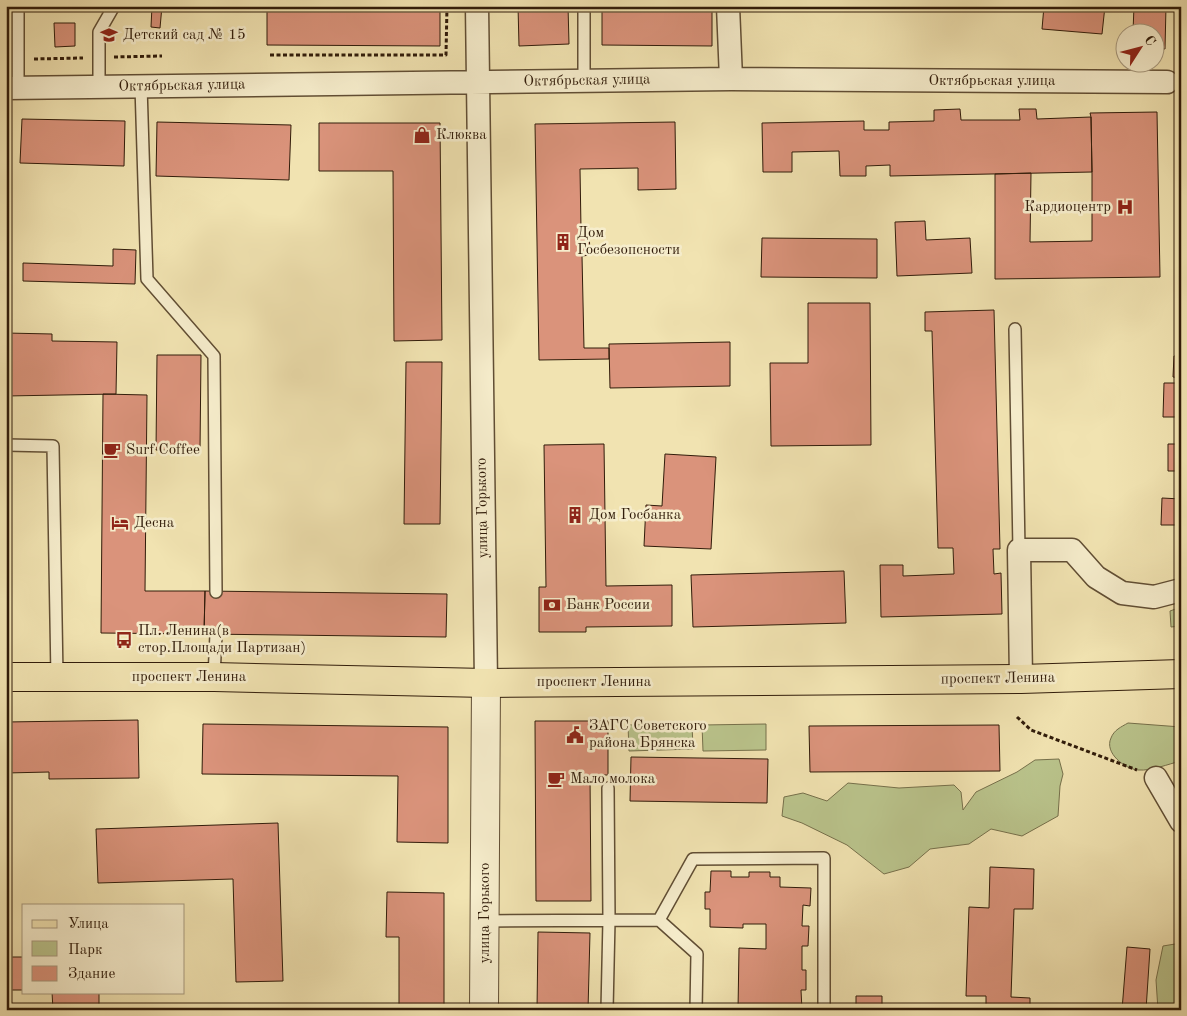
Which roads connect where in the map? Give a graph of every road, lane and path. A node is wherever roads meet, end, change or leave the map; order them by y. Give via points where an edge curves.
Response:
1 (18, 6) edge
2 (114, 6) edge
3 (447, 6) edge
4 (477, 6) edge
5 (584, 6) edge
6 (728, 6) edge
7 (1177, 6) edge
8 (270, 56) dead end
9 (1172, 73) joint
10 (730, 79) junction
11 (584, 81) junction
12 (477, 82) junction
13 (141, 86) junction
14 (100, 87) junction
15 (12, 88) edge
16 (1016, 329) dead end
17 (6, 445) edge
18 (1020, 550) junction
19 (1181, 590) edge
20 (216, 592) dead end
21 (216, 634) dead end
22 (1181, 674) edge
23 (6, 677) edge
24 (57, 677) junction
25 (214, 677) junction
26 (1021, 679) junction
27 (486, 683) junction
28 (1017, 717) dead end
29 (1156, 778) joint
30 (608, 788) dead end
31 (1181, 821) edge
32 (609, 920) junction
33 (659, 920) junction
34 (485, 921) junction
35 (484, 1010) edge
36 (607, 1010) edge
37 (696, 1010) edge
38 (824, 1010) edge

1 - 15 lane
2 - 14 lane via 99,32
3 - 8 path via 446,55
4 - 12 street, улица Горького
5 - 11 lane
6 - 10 street
7 - 9 path
9 - 10 street, Октябрьская улица
10 - 11 street, Октябрьская улица
11 - 12 street, Октябрьская улица
12 - 13 street, Октябрьская улица
12 - 27 street, улица Горького
13 - 14 street, Октябрьская улица
13 - 20 lane via 148,279 214,356
14 - 15 street, Октябрьская улица
16 - 18 lane
17 - 24 lane via 53,446
18 - 19 street via 1072,550 1096,577 1122,593 1154,597
18 - 26 street
21 - 25 lane
22 - 26 main road, проспект Ленина
23 - 24 main road, проспект Ленина
24 - 25 main road, проспект Ленина
25 - 27 main road, проспект Ленина
26 - 27 main road, проспект Ленина
27 - 34 street, улица Горького
28 - 29 path via 1031,730
29 - 31 street
30 - 32 lane
32 - 33 lane
32 - 34 lane
32 - 36 lane
33 - 37 lane via 697,954
33 - 38 lane via 693,859 824,858
34 - 35 street, улица Горького

